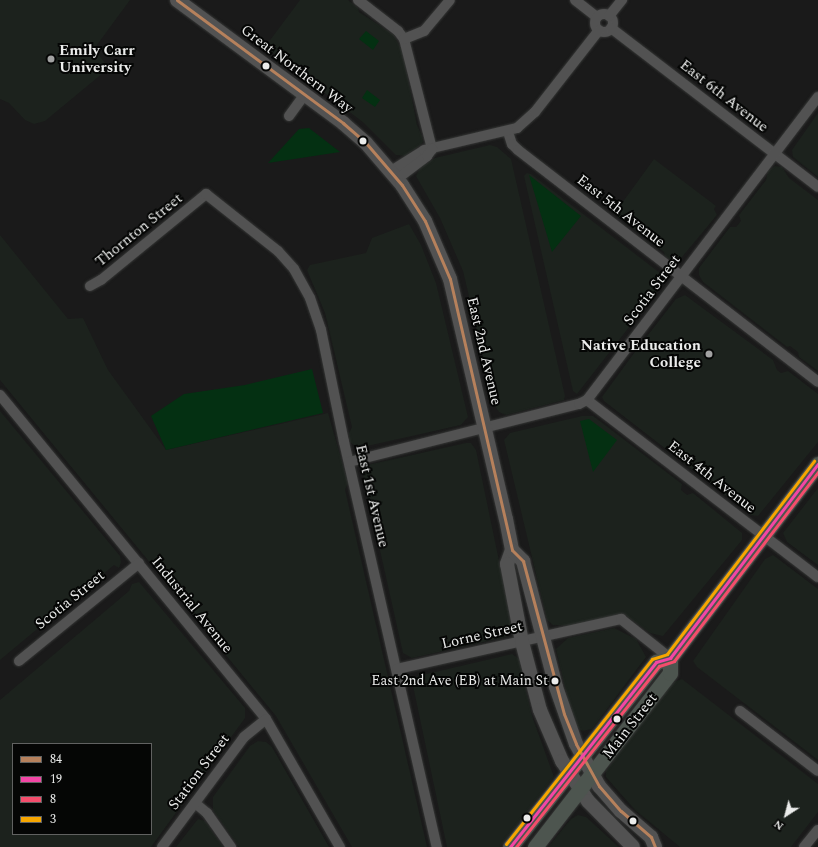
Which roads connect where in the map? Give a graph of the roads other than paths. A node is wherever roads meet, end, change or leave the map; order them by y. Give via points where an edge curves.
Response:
1 (177, 0) edge
2 (358, 0) edge
3 (450, 0) edge
4 (576, 0) edge
5 (622, 0) edge
6 (609, 16) junction
7 (597, 17) junction
8 (611, 28) junction
9 (599, 30) junction
10 (404, 39) junction
11 (304, 94) junction
12 (818, 97) edge
13 (289, 116) dead end
14 (508, 132) junction
15 (432, 148) junction
16 (775, 154) junction
17 (394, 175) junction
18 (818, 187) edge
19 (206, 194) joint
20 (681, 277) junction
21 (90, 286) dead end
22 (818, 382) edge
23 (0, 395) edge
24 (587, 400) junction
25 (484, 428) junction
26 (349, 462) junction
27 (818, 464) edge
28 (764, 536) junction
29 (512, 550) junction
30 (139, 563) junction
31 (818, 577) edge
32 (543, 637) junction
33 (522, 642) junction
34 (670, 658) junction
35 (19, 660) dead end
36 (397, 669) junction
37 (740, 711) dead end
38 (266, 719) junction
39 (582, 755) junction
40 (818, 771) edge
41 (569, 772) junction
42 (592, 774) junction
43 (580, 789) junction
44 (195, 803) junction
45 (818, 830) edge
46 (162, 847) edge
47 (231, 847) edge
48 (340, 847) edge
49 (437, 847) edge
50 (510, 847) edge
51 (535, 847) edge
52 (633, 847) edge
53 (655, 847) edge
54 (804, 847) edge

1 - 11 main road, Great Northern Way
2 - 10 street via 398,31
3 - 10 street via 424,31
4 - 7 street
5 - 6 street
6 - 7 street via 602,14
6 - 8 street via 612,20
7 - 9 street via 595,22
8 - 9 street via 607,31
8 - 16 street, East 6th Avenue
9 - 14 street via 535,112 517,128
10 - 15 street
11 - 13 street
11 - 17 main road, Great Northern Way via 343,123
12 - 16 street, Scotia Street
14 - 15 street
14 - 20 street, East 5th Avenue via 512,144 518,150
15 - 17 street via 427,156
16 - 18 street, East 6th Avenue
16 - 20 street, Scotia Street
17 - 25 main road, East 2nd Avenue via 425,221 450,280
19 - 21 street, Thornton Street via 101,280
19 - 26 street, East 1st Avenue via 278,251 294,269 310,298 322,335
20 - 22 street, East 5th Avenue
20 - 24 street, Scotia Street
23 - 30 street, Industrial Avenue
24 - 25 street
24 - 28 street, East 4th Avenue
25 - 26 street
25 - 29 main road, East 2nd Avenue
26 - 36 street, East 1st Avenue
27 - 28 main road, Main Street
28 - 31 street, East 4th Avenue
28 - 34 main road, Main Street
29 - 32 main road, East 2nd Avenue via 523,561
29 - 33 main road, East 2nd Avenue via 507,564
30 - 35 street, Scotia Street
30 - 38 street, Industrial Avenue
32 - 33 street, Lorne Street
32 - 34 street, Lorne Street via 621,620
32 - 39 main road, East 2nd Avenue via 564,714
33 - 36 street, Lorne Street
33 - 41 main road, East 2nd Avenue via 546,726
34 - 39 main road, Main Street via 656,662
34 - 42 main road, Main Street via 670,673
36 - 49 street, East 1st Avenue
37 - 40 street
38 - 44 street, Station Street via 244,737
38 - 48 street, Industrial Avenue
39 - 41 main road, Main Street
39 - 42 main road, East 2nd Avenue
41 - 43 main road, East 2nd Avenue
41 - 50 main road, Main Street
42 - 43 main road, Main Street
42 - 53 main road, East 2nd Avenue via 611,800 650,837
43 - 51 main road, Main Street
43 - 52 main road, East 2nd Avenue via 598,814
44 - 46 street, Station Street
44 - 47 street via 207,813
45 - 54 street

